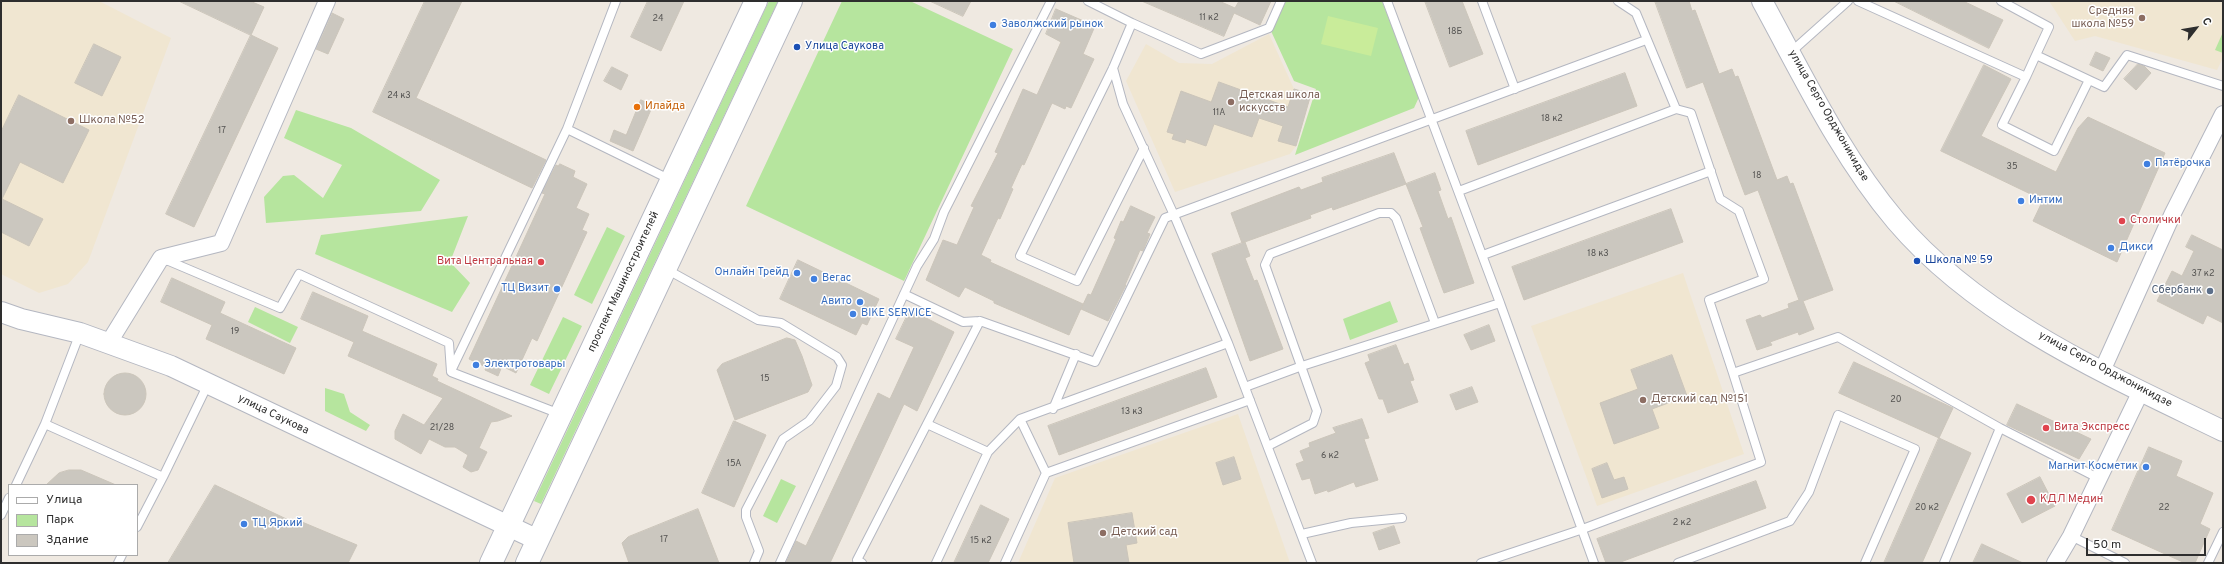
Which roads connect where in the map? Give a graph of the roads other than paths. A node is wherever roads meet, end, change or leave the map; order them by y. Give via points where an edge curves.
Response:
1 (327, 1) edge
2 (616, 1) edge
3 (756, 1) edge
4 (791, 1) edge
5 (1051, 1) edge
6 (1088, 1) edge
7 (1281, 1) edge
8 (1387, 1) edge
9 (1482, 1) edge
10 (1618, 1) edge
11 (1762, 1) edge
12 (1848, 1) edge
13 (1858, 1) edge
14 (2001, 1) edge
15 (1132, 23) junction
16 (1646, 40) junction
17 (1790, 53) junction
18 (2036, 55) junction
19 (1113, 68) junction
20 (2026, 77) junction
21 (2089, 80) junction
22 (2223, 86) edge
23 (1515, 89) junction
24 (1676, 109) junction
25 (2223, 114) edge
26 (1433, 120) junction
27 (567, 129) junction
28 (1144, 148) junction
29 (1711, 171) junction
30 (672, 180) junction
31 (1459, 191) junction
32 (1174, 215) junction
33 (1483, 255) junction
34 (162, 258) junction
35 (666, 268) junction
36 (904, 294) junction
37 (1500, 303) junction
38 (1, 312) edge
39 (980, 320) junction
40 (1435, 323) junction
41 (80, 333) junction
42 (1228, 342) junction
43 (108, 344) junction
44 (1076, 354) junction
45 (1302, 366) junction
46 (2102, 371) junction
47 (450, 372) junction
48 (1733, 373) junction
49 (208, 384) junction
50 (1245, 387) junction
51 (2141, 391) junction
52 (1250, 400) junction
53 (1053, 409) junction
54 (562, 414) junction
55 (1020, 419) junction
56 (45, 424) junction
57 (927, 424) junction
58 (2000, 428) junction
59 (2223, 431) edge
60 (1268, 446) junction
61 (988, 452) junction
62 (1046, 473) junction
63 (163, 477) junction
64 (2098, 478) junction
65 (16, 484) edge
66 (8, 500) edge
67 (1, 515) edge
68 (1402, 518) dead end
69 (138, 525) edge
70 (508, 526) junction
71 (1580, 530) junction
72 (2223, 532) edge
73 (1302, 534) junction
74 (2070, 536) junction
75 (538, 540) junction
76 (491, 563) edge
77 (527, 563) edge
78 (754, 563) edge
79 (780, 563) edge
80 (862, 563) edge
81 (936, 563) edge
82 (1005, 563) edge
83 (1312, 563) edge
84 (1481, 563) edge
85 (1594, 563) edge
86 (1678, 563) edge
87 (1865, 563) edge
88 (1944, 563) edge
89 (2055, 563) edge
90 (2124, 563) edge
91 (2208, 563) edge

1 - 34 street via 221,243
2 - 27 lane
3 - 30 main road, проспект Машиностроителей
4 - 35 main road
5 - 36 lane via 944,212 934,239
6 - 15 lane
7 - 15 lane via 1269,28 1200,54
8 - 26 lane
9 - 23 lane
10 - 16 lane via 1636,13
11 - 17 street, улица Серго Орджоникидзе
12 - 17 lane
13 - 20 lane
14 - 18 lane via 2049,27
15 - 19 lane
16 - 23 lane
16 - 24 lane
17 - 46 street, улица Серго Орджоникидзе via 1850,158 1880,202 1912,240 1979,297
18 - 20 lane
18 - 21 lane
19 - 28 lane via 1123,104
19 - 28 lane via 1020,256 1076,281
20 - 21 lane via 2002,125 2054,151
21 - 22 lane via 2104,87 2127,55
23 - 26 lane
24 - 29 lane via 1691,113
24 - 31 lane
25 - 46 street via 2173,213
26 - 31 lane
26 - 32 lane
27 - 30 lane
27 - 47 lane
28 - 32 lane
29 - 33 lane
29 - 48 lane via 1720,199 1739,211 1764,279 1709,300
30 - 54 main road, проспект Машиностроителей
31 - 33 lane
32 - 42 lane
32 - 44 lane via 1165,218 1095,362
33 - 37 lane
34 - 43 street
34 - 47 lane via 280,308 299,274 449,344
35 - 75 main road
35 - 78 lane via 758,320 781,323 837,357 842,364 836,386 809,421 783,439 746,510 746,517 759,551
36 - 39 lane via 963,322
36 - 79 lane
37 - 40 lane
37 - 71 lane
38 - 41 street, улица Саукова
39 - 44 lane
39 - 57 lane
40 - 45 lane
40 - 45 lane via 1396,218 1391,213 1379,213 1274,251 1268,256 1265,265
41 - 43 street, улица Саукова
41 - 56 lane
42 - 50 lane
42 - 53 lane
43 - 49 street, улица Саукова via 171,366
44 - 53 lane
45 - 50 lane
45 - 60 lane via 1317,412 1313,423
46 - 51 street, улица Серго Орджоникидзе
47 - 54 lane
48 - 58 lane via 1838,337
48 - 71 lane via 1761,462
49 - 63 lane
49 - 70 street, улица Саукова
50 - 52 lane
51 - 59 street, улица Серго Орджоникидзе
51 - 64 street
52 - 60 lane
52 - 62 lane
53 - 55 lane
54 - 70 main road, проспект Машиностроителей
55 - 61 lane
55 - 62 lane
56 - 63 lane
56 - 65 lane
57 - 61 lane
57 - 80 lane via 857,560
58 - 64 lane
58 - 88 lane
60 - 73 lane
61 - 81 lane
62 - 82 lane
63 - 69 lane
64 - 74 street
66 - 67 lane
68 - 73 lane via 1351,523
70 - 75 street, улица Саукова
70 - 76 main road, проспект Машиностроителей
71 - 84 lane
71 - 85 lane
72 - 91 lane
73 - 83 lane
74 - 89 street
74 - 90 lane
75 - 77 main road
86 - 87 lane via 1790,521 1809,492 1838,415 1915,448

